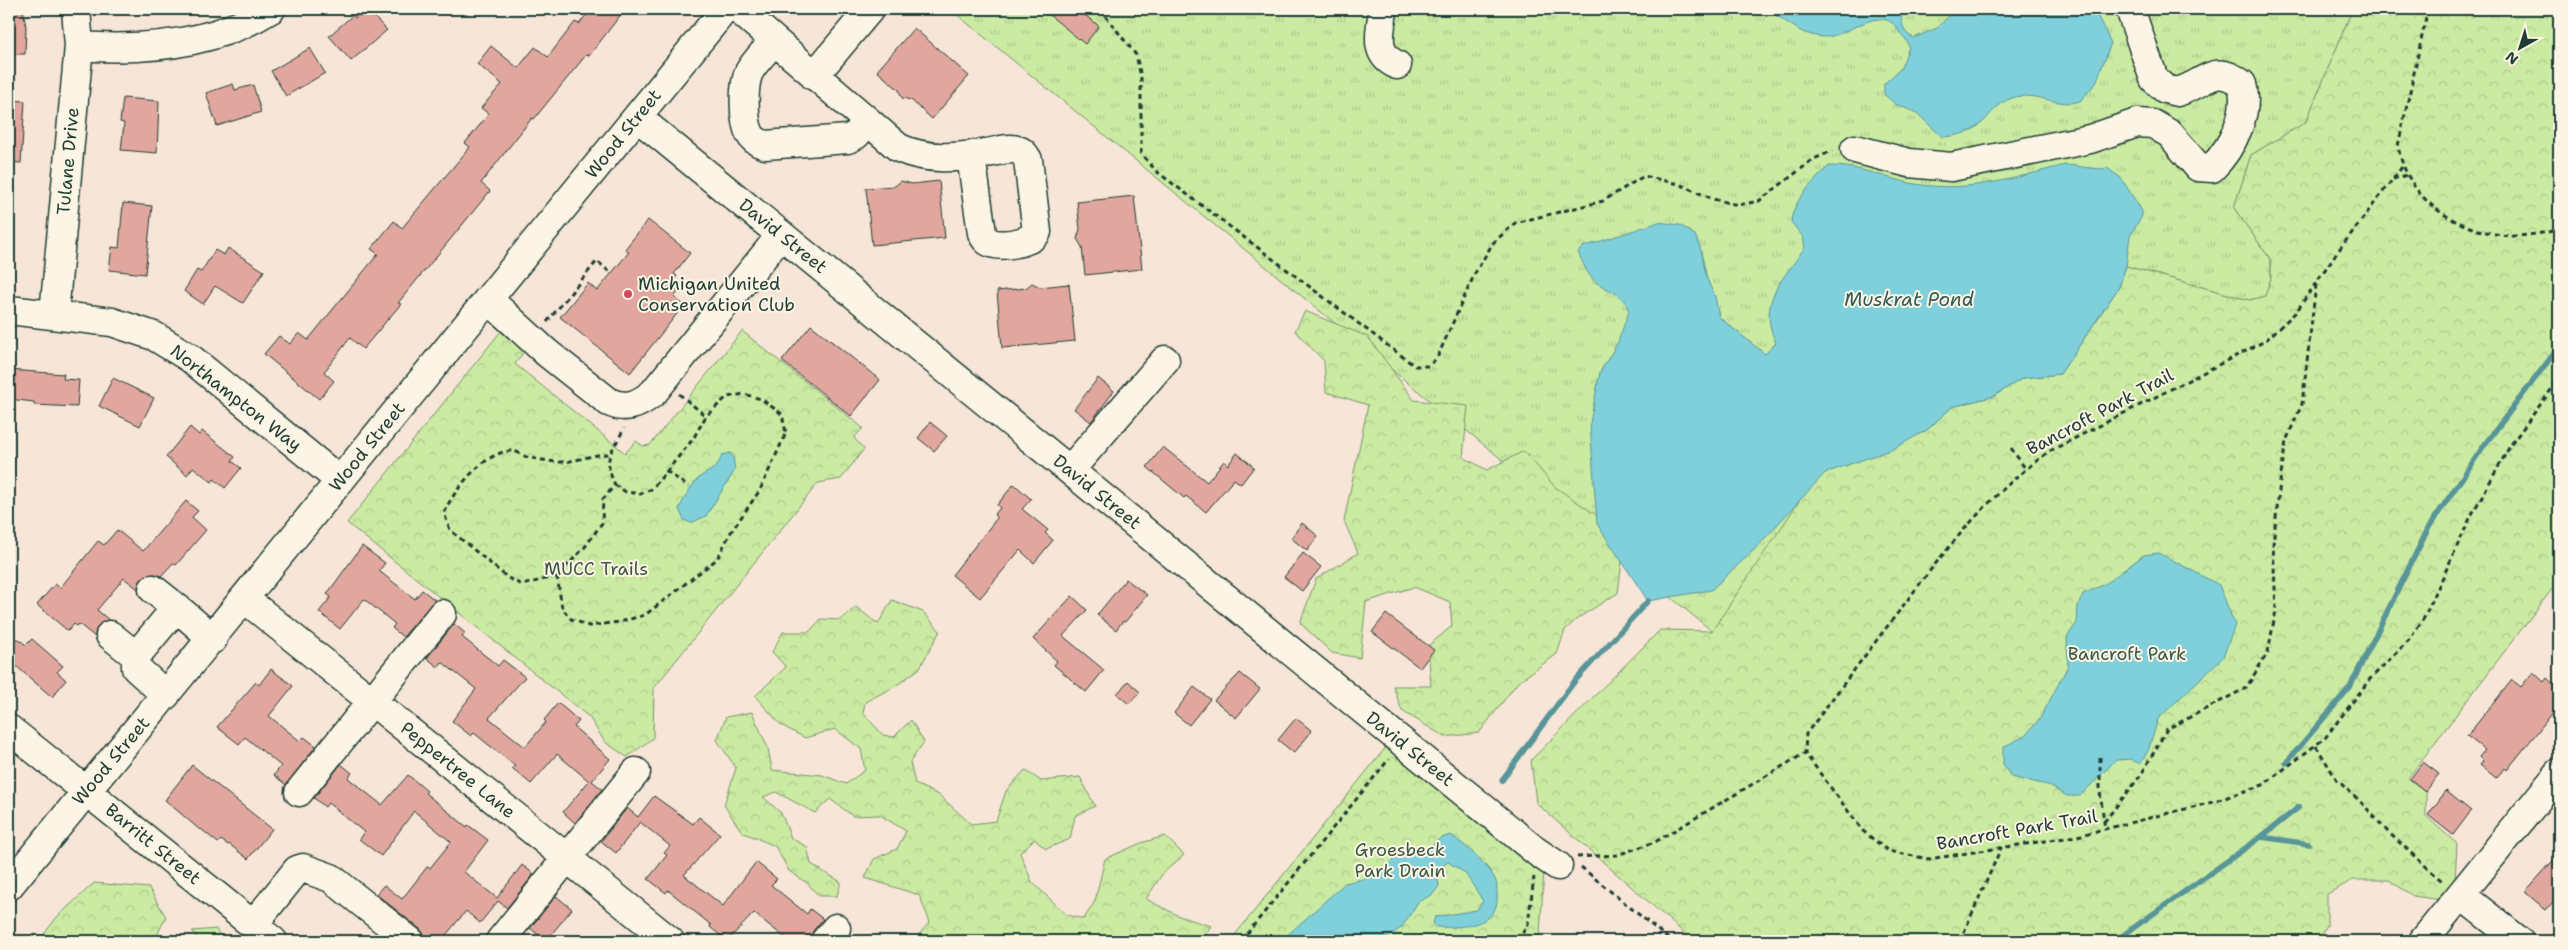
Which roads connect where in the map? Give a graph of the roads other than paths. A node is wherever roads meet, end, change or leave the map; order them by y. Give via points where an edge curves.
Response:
1 (76, 9) edge
2 (271, 9) edge
3 (725, 9) edge
4 (738, 9) edge
5 (870, 9) edge
6 (1383, 9) edge
7 (2130, 9) edge
8 (774, 41) junction
9 (79, 46) junction
10 (1397, 65) dead end
11 (814, 76) junction
12 (637, 117) junction
13 (868, 121) junction
14 (1855, 149) road end
15 (971, 156) dead end
16 (781, 235) junction
17 (488, 299) junction
18 (9, 310) edge
19 (54, 314) junction
20 (1165, 360) dead end
21 (1070, 470) junction
22 (340, 480) junction
23 (153, 589) dead end
24 (245, 599) junction
25 (182, 612) junction
26 (442, 614) dead end
27 (110, 635) dead end
28 (213, 638) junction
29 (136, 656) junction
30 (166, 695) junction
31 (371, 701) junction
32 (9, 729) edge
33 (636, 772) dead end
34 (2559, 773) edge
35 (87, 791) junction
36 (299, 792) dead end
37 (567, 858) junction
38 (1557, 860) road end
39 (9, 886) edge
40 (2461, 895) junction
41 (263, 933) edge
42 (410, 941) edge
43 (500, 941) edge
44 (670, 941) edge
45 (2423, 941) edge
46 (2519, 941) edge

1 - 9 street, Tulane Drive
2 - 9 street via 230,30 201,39 122,49
3 - 12 street, Wood Street
4 - 8 street
5 - 11 street
6 - 10 street via 1382,51 1386,59
7 - 14 street via 2154,79 2160,86 2177,92 2218,73 2233,77 2242,84 2245,103 2239,125 2212,168 2198,167 2170,134 2153,124 2137,123 2090,138 1951,168 1909,164
8 - 11 street
8 - 13 street via 750,71 745,85 746,125 756,142 765,145 848,139
9 - 19 street, Tulane Drive
11 - 13 street
12 - 16 street, David Street
12 - 17 street, Wood Street
13 - 15 street via 899,148 913,154 934,158
16 - 17 street via 663,381 634,406 619,407 608,402
16 - 21 street, David Street
17 - 22 street, Wood Street
18 - 19 street, Northampton Way
19 - 22 street, Northampton Way via 112,322 154,336 190,358
20 - 21 street
21 - 38 street, David Street via 1402,742
22 - 24 street, Wood Street
23 - 25 street
24 - 28 street, Wood Street
24 - 31 street, Peppertree Lane
25 - 28 street
25 - 29 street via 170,615
26 - 31 street
27 - 29 street
28 - 30 street, Wood Street
29 - 30 street via 136,668
30 - 35 street, Wood Street
31 - 36 street
31 - 37 street, Peppertree Lane
32 - 35 street, Barritt Street
33 - 37 street
34 - 40 street
35 - 39 street, Wood Street
35 - 41 street, Barritt Street
37 - 43 street
37 - 44 street, Peppertree Lane
40 - 45 street
40 - 46 street
41 - 42 street via 297,870 302,868 331,878

